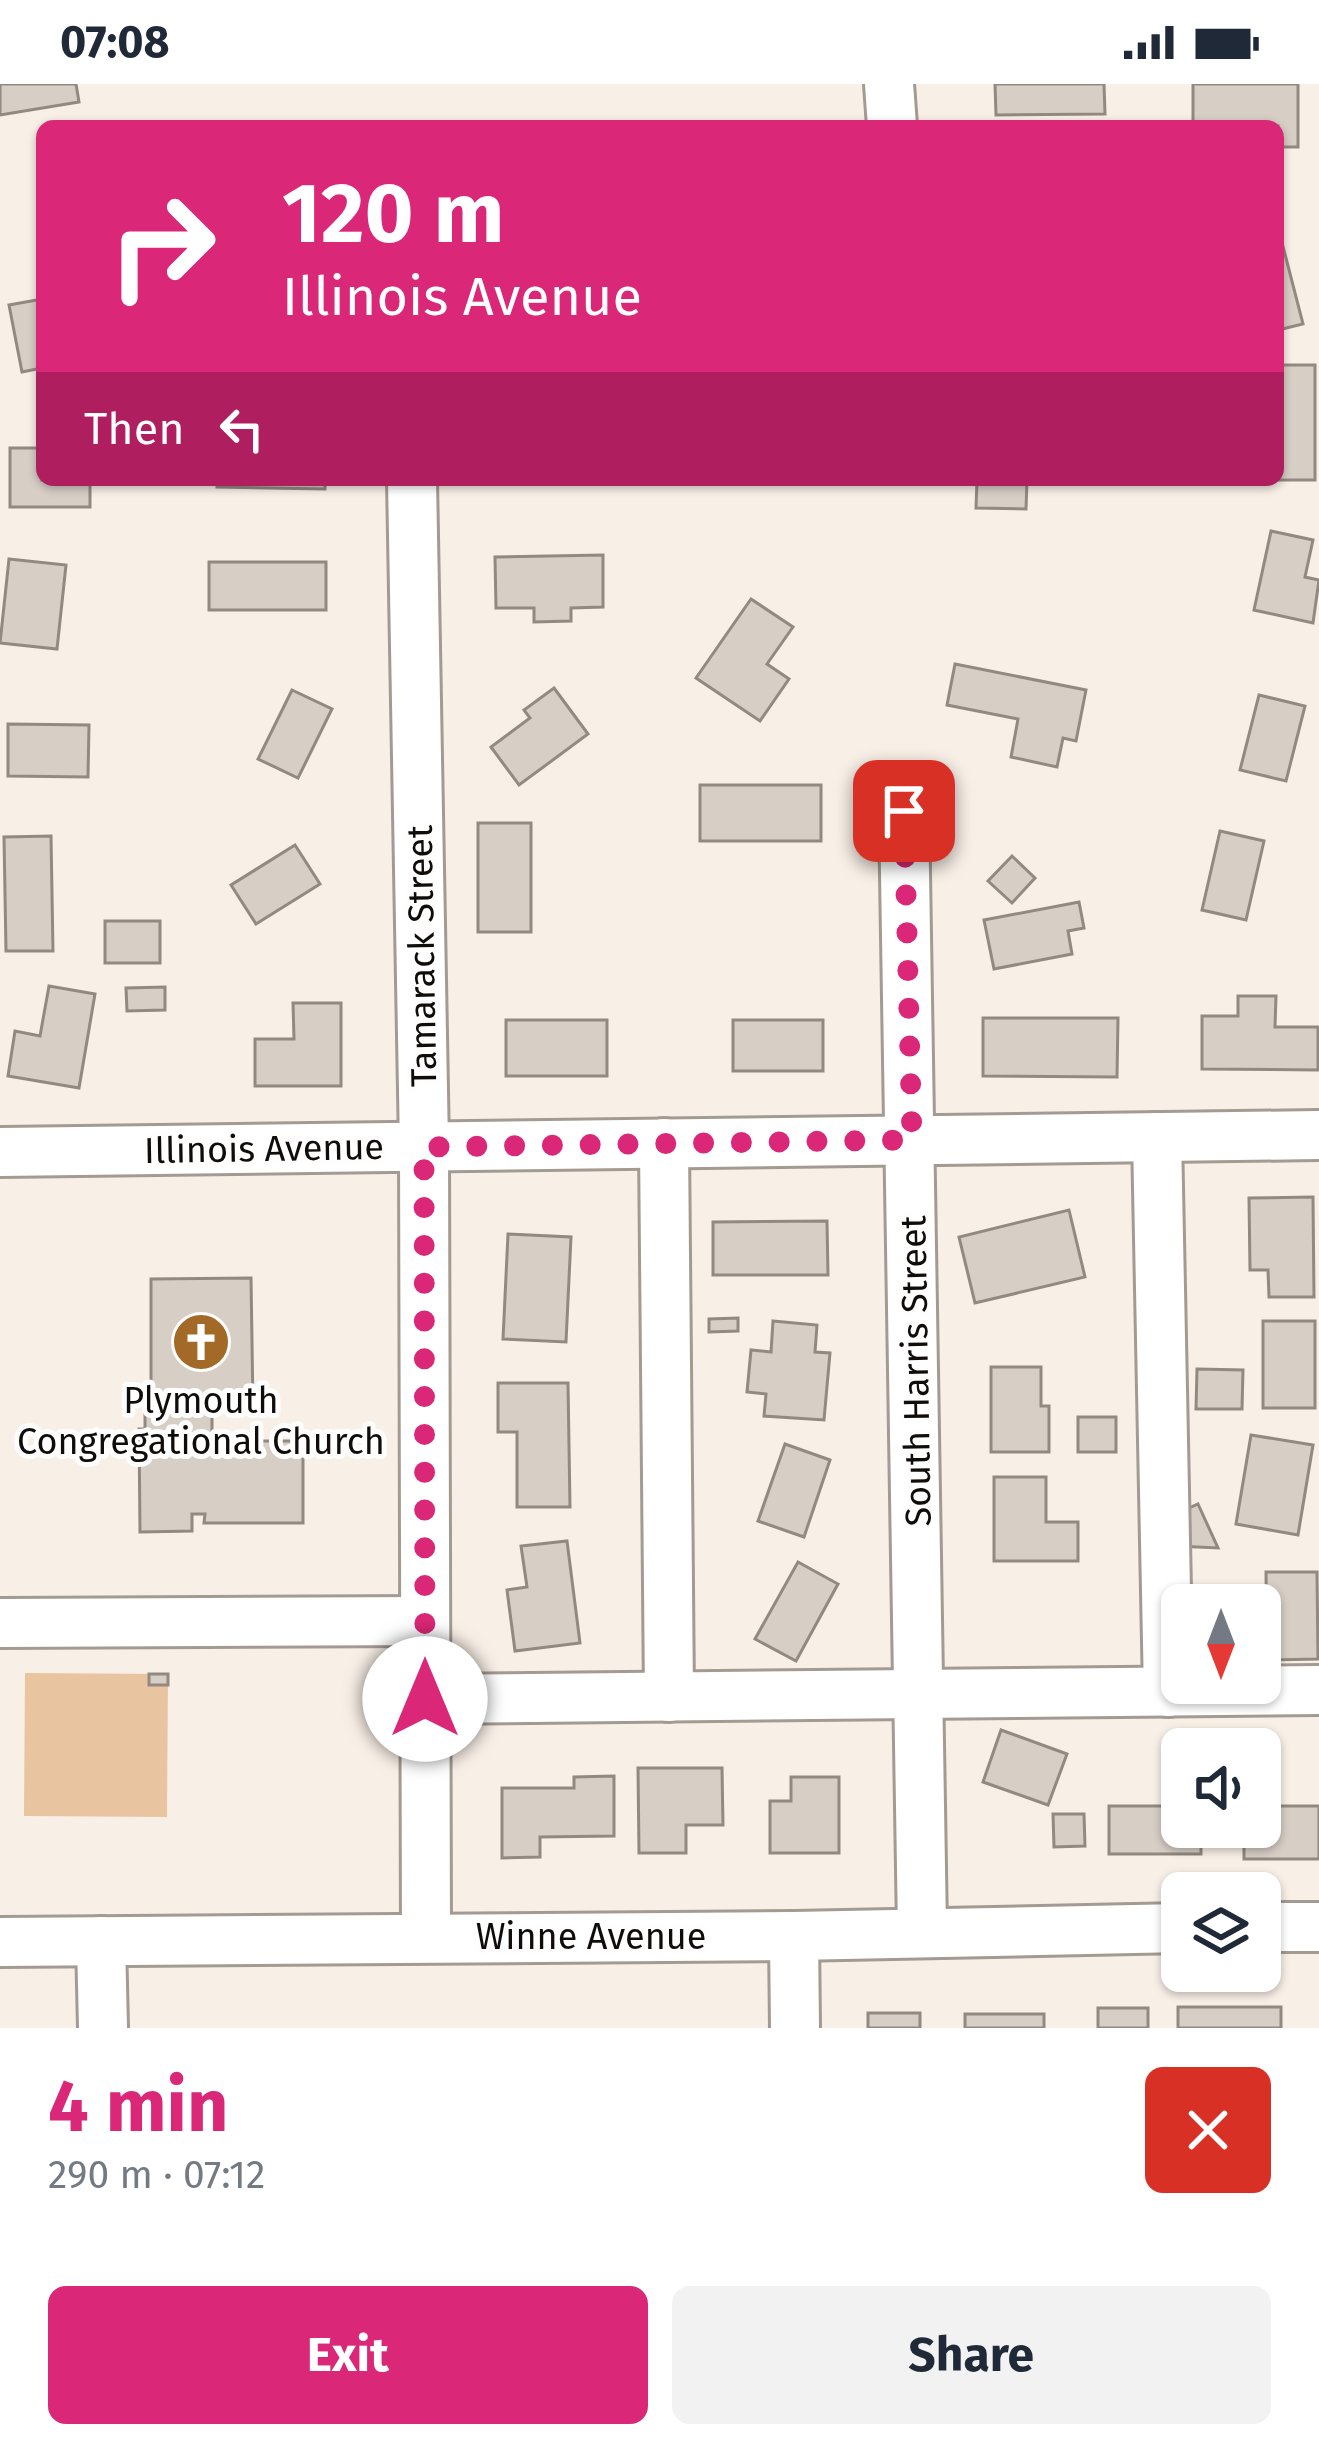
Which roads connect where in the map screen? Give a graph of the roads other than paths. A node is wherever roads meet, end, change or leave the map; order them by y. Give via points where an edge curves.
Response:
1 (889, 84) edge
2 (892, 120) edge
3 (412, 486) edge
4 (904, 811) dead end
5 (1319, 1135) edge
6 (1157, 1137) junction
7 (912, 1140) junction
8 (664, 1143) junction
9 (424, 1147) junction
10 (0, 1152) edge
11 (1166, 1584) edge
12 (425, 1621) junction
13 (0, 1623) edge
14 (1319, 1690) edge
15 (1281, 1691) edge
16 (1161, 1692) edge
17 (920, 1694) junction
18 (669, 1696) junction
19 (425, 1699) junction
20 (1281, 1927) edge
21 (1319, 1927) edge
22 (1161, 1928) edge
23 (922, 1930) junction
24 (426, 1936) junction
25 (794, 1936) junction
26 (101, 1941) junction
27 (0, 1942) edge
28 (103, 2028) edge
29 (795, 2028) edge

1 - 2 street
3 - 9 street, Tamarack Street
4 - 7 street, South Harris Street
5 - 6 street, Illinois Avenue
6 - 7 street, Illinois Avenue
6 - 11 street
7 - 8 street, Illinois Avenue
7 - 17 street, South Harris Street
8 - 9 street, Illinois Avenue
8 - 18 street
9 - 10 street, Illinois Avenue
9 - 12 street, Tamarack Street
12 - 13 street
12 - 19 street, Tamarack Street
14 - 15 street
16 - 17 street
17 - 18 street
17 - 23 street, South Harris Street
18 - 19 street
19 - 24 street, Tamarack Street
20 - 21 street
22 - 23 street, Winne Avenue
23 - 25 street, Winne Avenue
24 - 25 street, Winne Avenue
24 - 26 street, Winne Avenue
25 - 29 street
26 - 27 street, Winne Avenue
26 - 28 street

